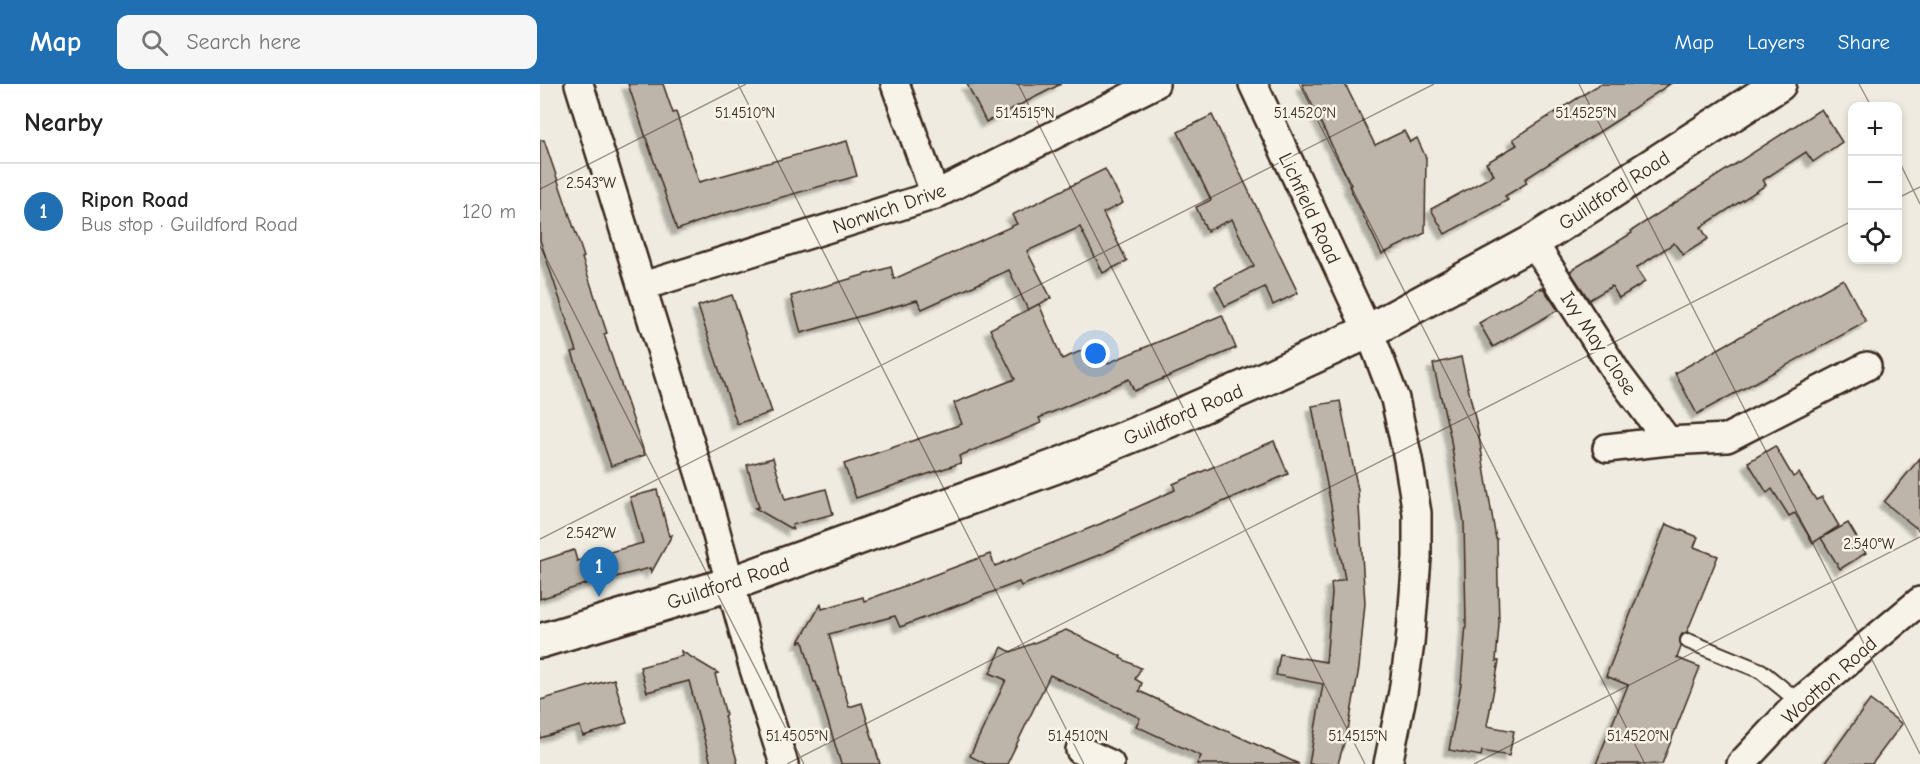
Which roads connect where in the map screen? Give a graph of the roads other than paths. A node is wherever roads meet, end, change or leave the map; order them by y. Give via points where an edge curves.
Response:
1 (579, 84) edge
2 (895, 84) edge
3 (1155, 84) edge
4 (1252, 84) edge
5 (1779, 84) edge
6 (935, 195) junction
7 (1533, 242) junction
8 (642, 286) junction
9 (1367, 332) junction
10 (1867, 366) dead end
11 (1668, 441) junction
12 (1607, 448) dead end
13 (730, 584) junction
14 (1920, 601) edge
15 (540, 641) edge
16 (1688, 641) dead end
17 (1799, 702) junction
18 (1080, 750) dead end
19 (784, 764) edge
20 (1110, 764) edge
21 (1388, 764) edge
22 (1741, 764) edge

1 - 8 street
2 - 6 street
3 - 6 street, Norwich Drive
4 - 9 street, Lichfield Road
5 - 7 street, Guildford Road
6 - 8 street, Norwich Drive
7 - 9 street, Guildford Road
7 - 11 street, Ivy May Close via 1617,373
8 - 13 street
9 - 13 street, Guildford Road via 1166,423
9 - 21 street, Lichfield Road via 1395,399 1417,513 1410,643
10 - 11 street via 1727,438
11 - 12 street
13 - 15 street, Guildford Road
13 - 19 street
14 - 17 street, Wootton Road
16 - 17 lane via 1761,671
17 - 22 street, Wootton Road
18 - 20 street

